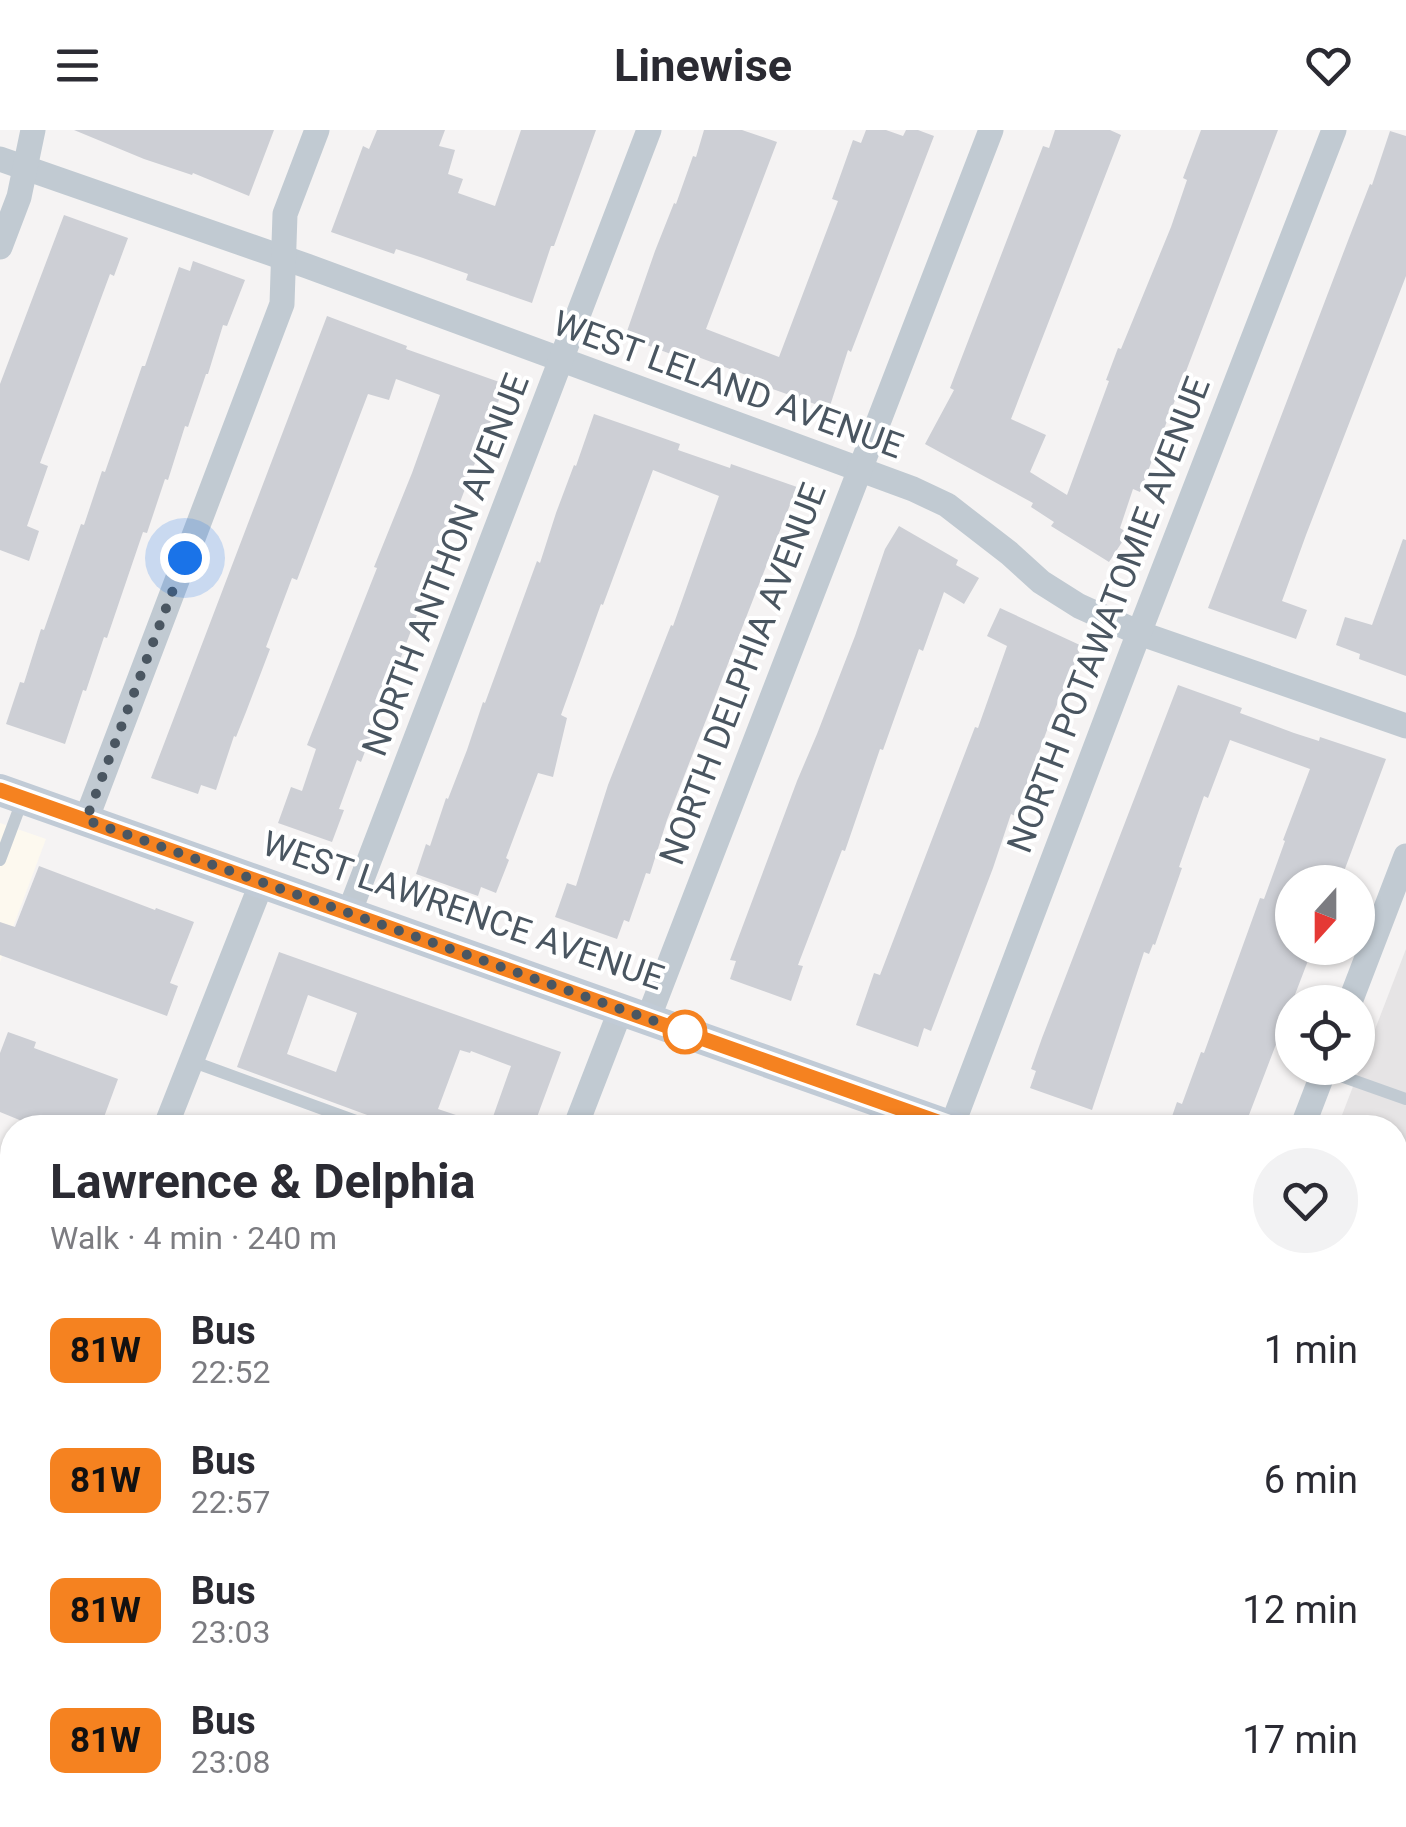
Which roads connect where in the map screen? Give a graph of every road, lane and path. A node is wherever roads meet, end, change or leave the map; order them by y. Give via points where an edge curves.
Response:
1 (33, 130) edge
2 (317, 130) edge
3 (649, 130) edge
4 (990, 130) edge
5 (1334, 130) edge
6 (12, 163) edge
7 (0, 248) edge
8 (282, 258) junction
9 (562, 361) junction
10 (859, 470) junction
11 (1139, 633) junction
12 (1406, 726) edge
13 (12, 794) edge
14 (86, 820) junction
15 (0, 860) edge
16 (1403, 871) edge
17 (262, 882) junction
18 (349, 913) junction
19 (1357, 985) edge
20 (635, 1014) junction
21 (192, 1062) junction
22 (1319, 1085) edge
23 (1368, 1085) edge
24 (1406, 1099) edge
25 (170, 1115) edge
26 (338, 1115) edge
27 (582, 1115) edge
28 (920, 1115) edge
29 (958, 1115) edge
30 (1307, 1115) edge

1 - 6 street
2 - 8 street via 285,214
3 - 9 street, NORTH ANTHON AVENUE
4 - 10 street, NORTH DELPHIA AVENUE
5 - 11 street, NORTH POTAWATOMIE AVENUE
6 - 7 street via 19,198
6 - 8 street, WEST LELAND AVENUE
8 - 9 street, WEST LELAND AVENUE
8 - 14 street via 282,304
9 - 10 street, WEST LELAND AVENUE
9 - 18 street, NORTH ANTHON AVENUE
10 - 11 street, WEST LELAND AVENUE via 947,505 1042,582
10 - 20 street, NORTH DELPHIA AVENUE
11 - 12 street, WEST LELAND AVENUE
11 - 29 street, NORTH POTAWATOMIE AVENUE
13 - 14 main road, WEST LAWRENCE AVENUE
13 - 15 lane
14 - 17 main road, WEST LAWRENCE AVENUE
16 - 19 street
17 - 18 main road, WEST LAWRENCE AVENUE
17 - 21 street
18 - 20 main road, WEST LAWRENCE AVENUE
20 - 27 street, NORTH DELPHIA AVENUE
20 - 28 main road, WEST LAWRENCE AVENUE
21 - 25 street
21 - 26 lane
22 - 30 street
23 - 24 lane

